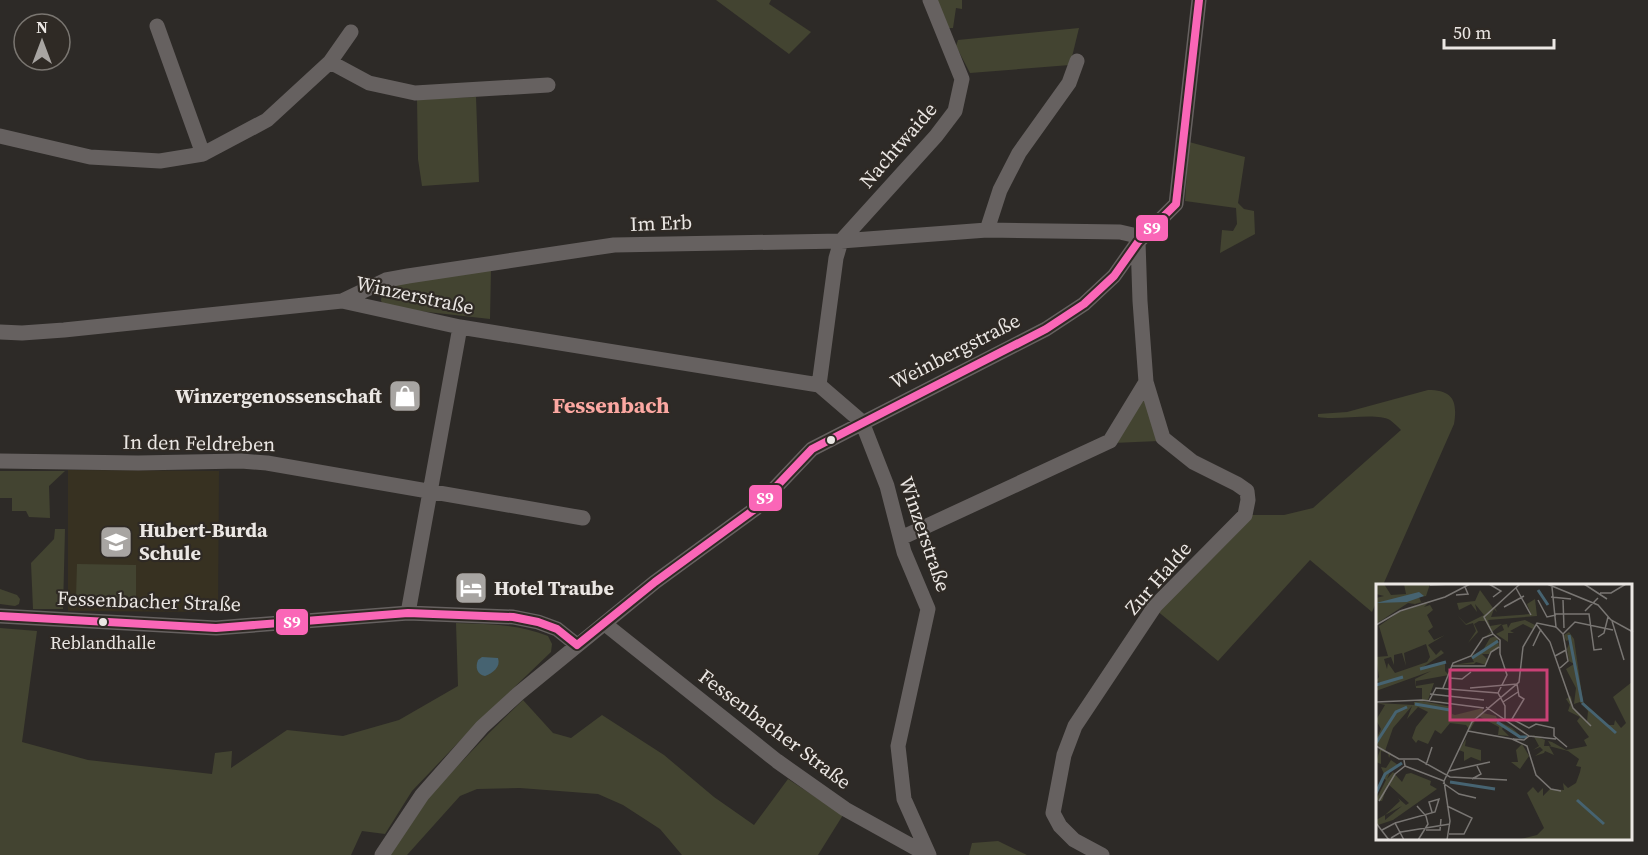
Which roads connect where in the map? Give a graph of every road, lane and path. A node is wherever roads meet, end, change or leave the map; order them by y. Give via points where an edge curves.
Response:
1 (930, 0) edge
2 (1199, 0) edge
3 (157, 27) dead end
4 (351, 32) dead end
5 (1077, 61) dead end
6 (330, 62) junction
7 (548, 85) dead end
8 (0, 136) edge
9 (203, 154) junction
10 (987, 230) junction
11 (841, 241) junction
12 (1138, 242) junction
13 (342, 301) junction
14 (460, 327) junction
15 (0, 332) edge
16 (1146, 382) junction
17 (819, 385) junction
18 (862, 422) junction
19 (0, 462) edge
20 (431, 492) junction
21 (583, 518) dead end
22 (901, 538) junction
23 (408, 614) junction
24 (0, 616) edge
25 (605, 624) junction
26 (577, 645) junction
27 (382, 855) edge
28 (929, 855) edge
29 (1102, 855) edge

1 - 11 street, Nachtwaide via 962,79 955,111
2 - 12 street, Weinbergstraße via 1176,204
3 - 9 street
4 - 6 street
5 - 10 street via 1069,83 1019,153 1000,190
6 - 7 street via 369,83 415,93
6 - 9 street via 267,120
8 - 9 street via 90,157 160,161
10 - 11 street, Im Erb
10 - 12 street, Im Erb via 1120,232 1133,235
11 - 13 street, Im Erb via 602,247 386,280
11 - 17 street
12 - 16 street, Zur Halde
12 - 18 street, Weinbergstraße via 1114,276 1084,304 1046,329
13 - 14 street, Winzerstraße
13 - 15 street, Winzerstraße via 64,330
14 - 17 street, Winzerstraße
14 - 20 street
16 - 22 street via 1110,441
16 - 29 street, Zur Halde via 1163,438 1193,462 1238,484 1247,491 1248,500 1245,515 1155,606 1075,726 1064,755 1053,813 1074,840
17 - 18 street, Winzerstraße
18 - 22 street, Winzerstraße via 887,486
18 - 25 street, Weinbergstraße via 812,448 755,509
19 - 20 street, In den Feldreben via 242,461
20 - 21 street, In den Feldreben
20 - 23 street
22 - 28 street, Winzerstraße via 928,609 898,746 904,799
23 - 24 street, Fessenbacher Straße via 216,628
23 - 26 street, Fessenbacher Straße via 513,617 557,629
25 - 26 street, Weinbergstraße
25 - 28 street, Fessenbacher Straße via 777,761 845,809
26 - 27 street, Weinbergstraße via 483,727 422,795

